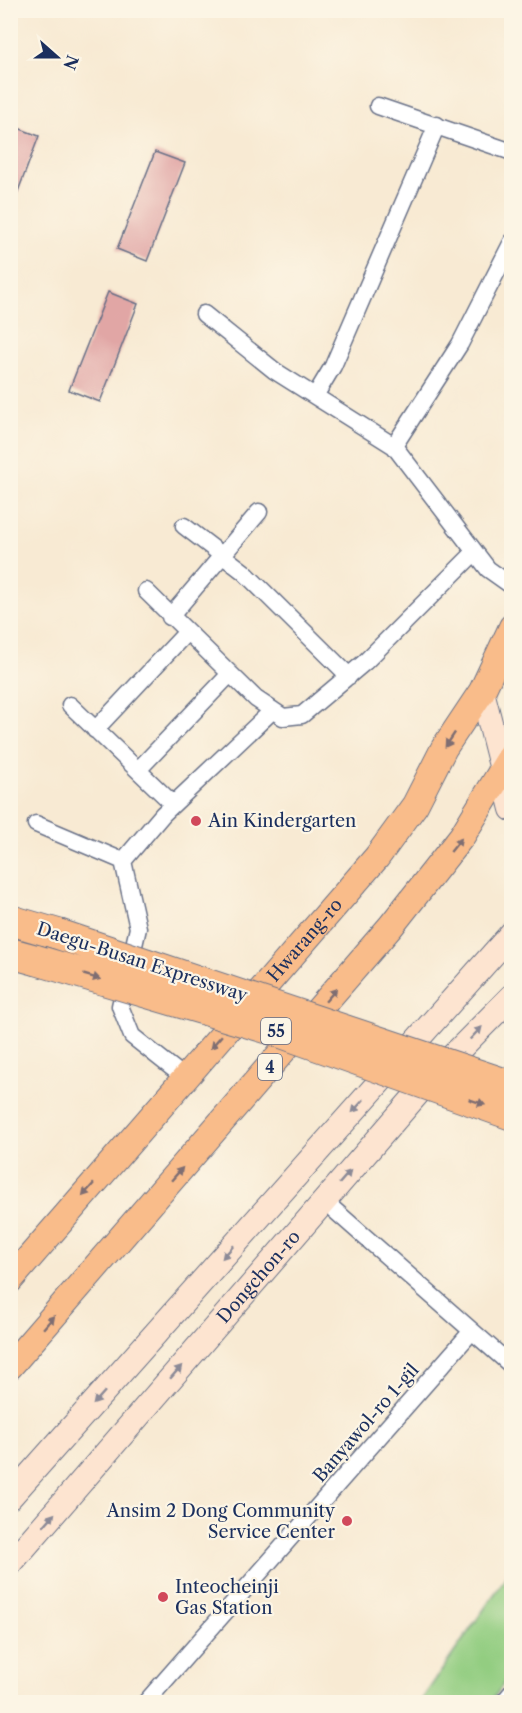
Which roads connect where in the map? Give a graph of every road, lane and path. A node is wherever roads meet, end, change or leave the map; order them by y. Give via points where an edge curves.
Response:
1 (378, 106) dead end
2 (437, 126) junction
3 (512, 152) edge
4 (512, 242) edge
5 (204, 314) dead end
6 (315, 396) junction
7 (394, 447) junction
8 (259, 512) dead end
9 (184, 526) dead end
10 (475, 552) junction
11 (224, 556) junction
12 (512, 586) edge
13 (146, 591) dead end
14 (170, 617) junction
15 (512, 627) edge
16 (186, 633) junction
17 (230, 674) junction
18 (349, 676) junction
19 (482, 691) junction
20 (69, 705) dead end
21 (273, 710) junction
22 (95, 730) junction
23 (507, 763) edge
24 (138, 770) junction
25 (173, 804) junction
26 (512, 809) edge
27 (36, 824) dead end
28 (123, 861) junction
29 (10, 920) edge
30 (510, 930) edge
31 (23, 957) edge
32 (512, 996) edge
33 (185, 1078) junction
34 (512, 1086) edge
35 (512, 1115) edge
36 (324, 1201) junction
37 (10, 1280) edge
38 (472, 1331) junction
39 (10, 1366) edge
40 (512, 1366) edge
41 (10, 1497) edge
42 (10, 1564) edge
43 (512, 1692) edge
44 (146, 1702) edge
45 (504, 1702) edge

1 - 2 street
2 - 3 street
2 - 6 street via 333,366
4 - 7 street via 460,344
5 - 6 street via 275,371
6 - 7 street
7 - 10 street
8 - 11 street
9 - 11 street
10 - 12 street via 488,569
10 - 18 street
11 - 14 street
11 - 18 street
13 - 14 street
14 - 16 street
15 - 19 main road, Hwarang-ro
16 - 17 street
16 - 22 street
17 - 21 street
17 - 24 street
18 - 21 street via 302,715 283,717
19 - 23 main road
19 -> 33 main road, Hwarang-ro via 444,748 414,805 377,857
20 - 22 street
21 - 25 street
22 - 24 street
23 - 26 main road
39 -> 23 main road, 4 via 390,926 462,836
24 - 25 street
25 - 28 street
27 - 28 street
28 - 33 street via 138,928 120,1006 132,1036
29 - 34 highway, Daegu-Busan Expressway / 55, bridge
30 -> 41 main road
31 -> 35 highway, Daegu-Busan Expressway / 55, bridge via 276,1031
36 -> 32 main road, Dongchon-ro via 431,1078
33 -> 37 main road, Hwarang-ro
36 - 38 street
42 -> 36 main road, Dongchon-ro
38 - 40 street
38 - 44 street, Banyawol-ro 1-gil
43 - 45 street

